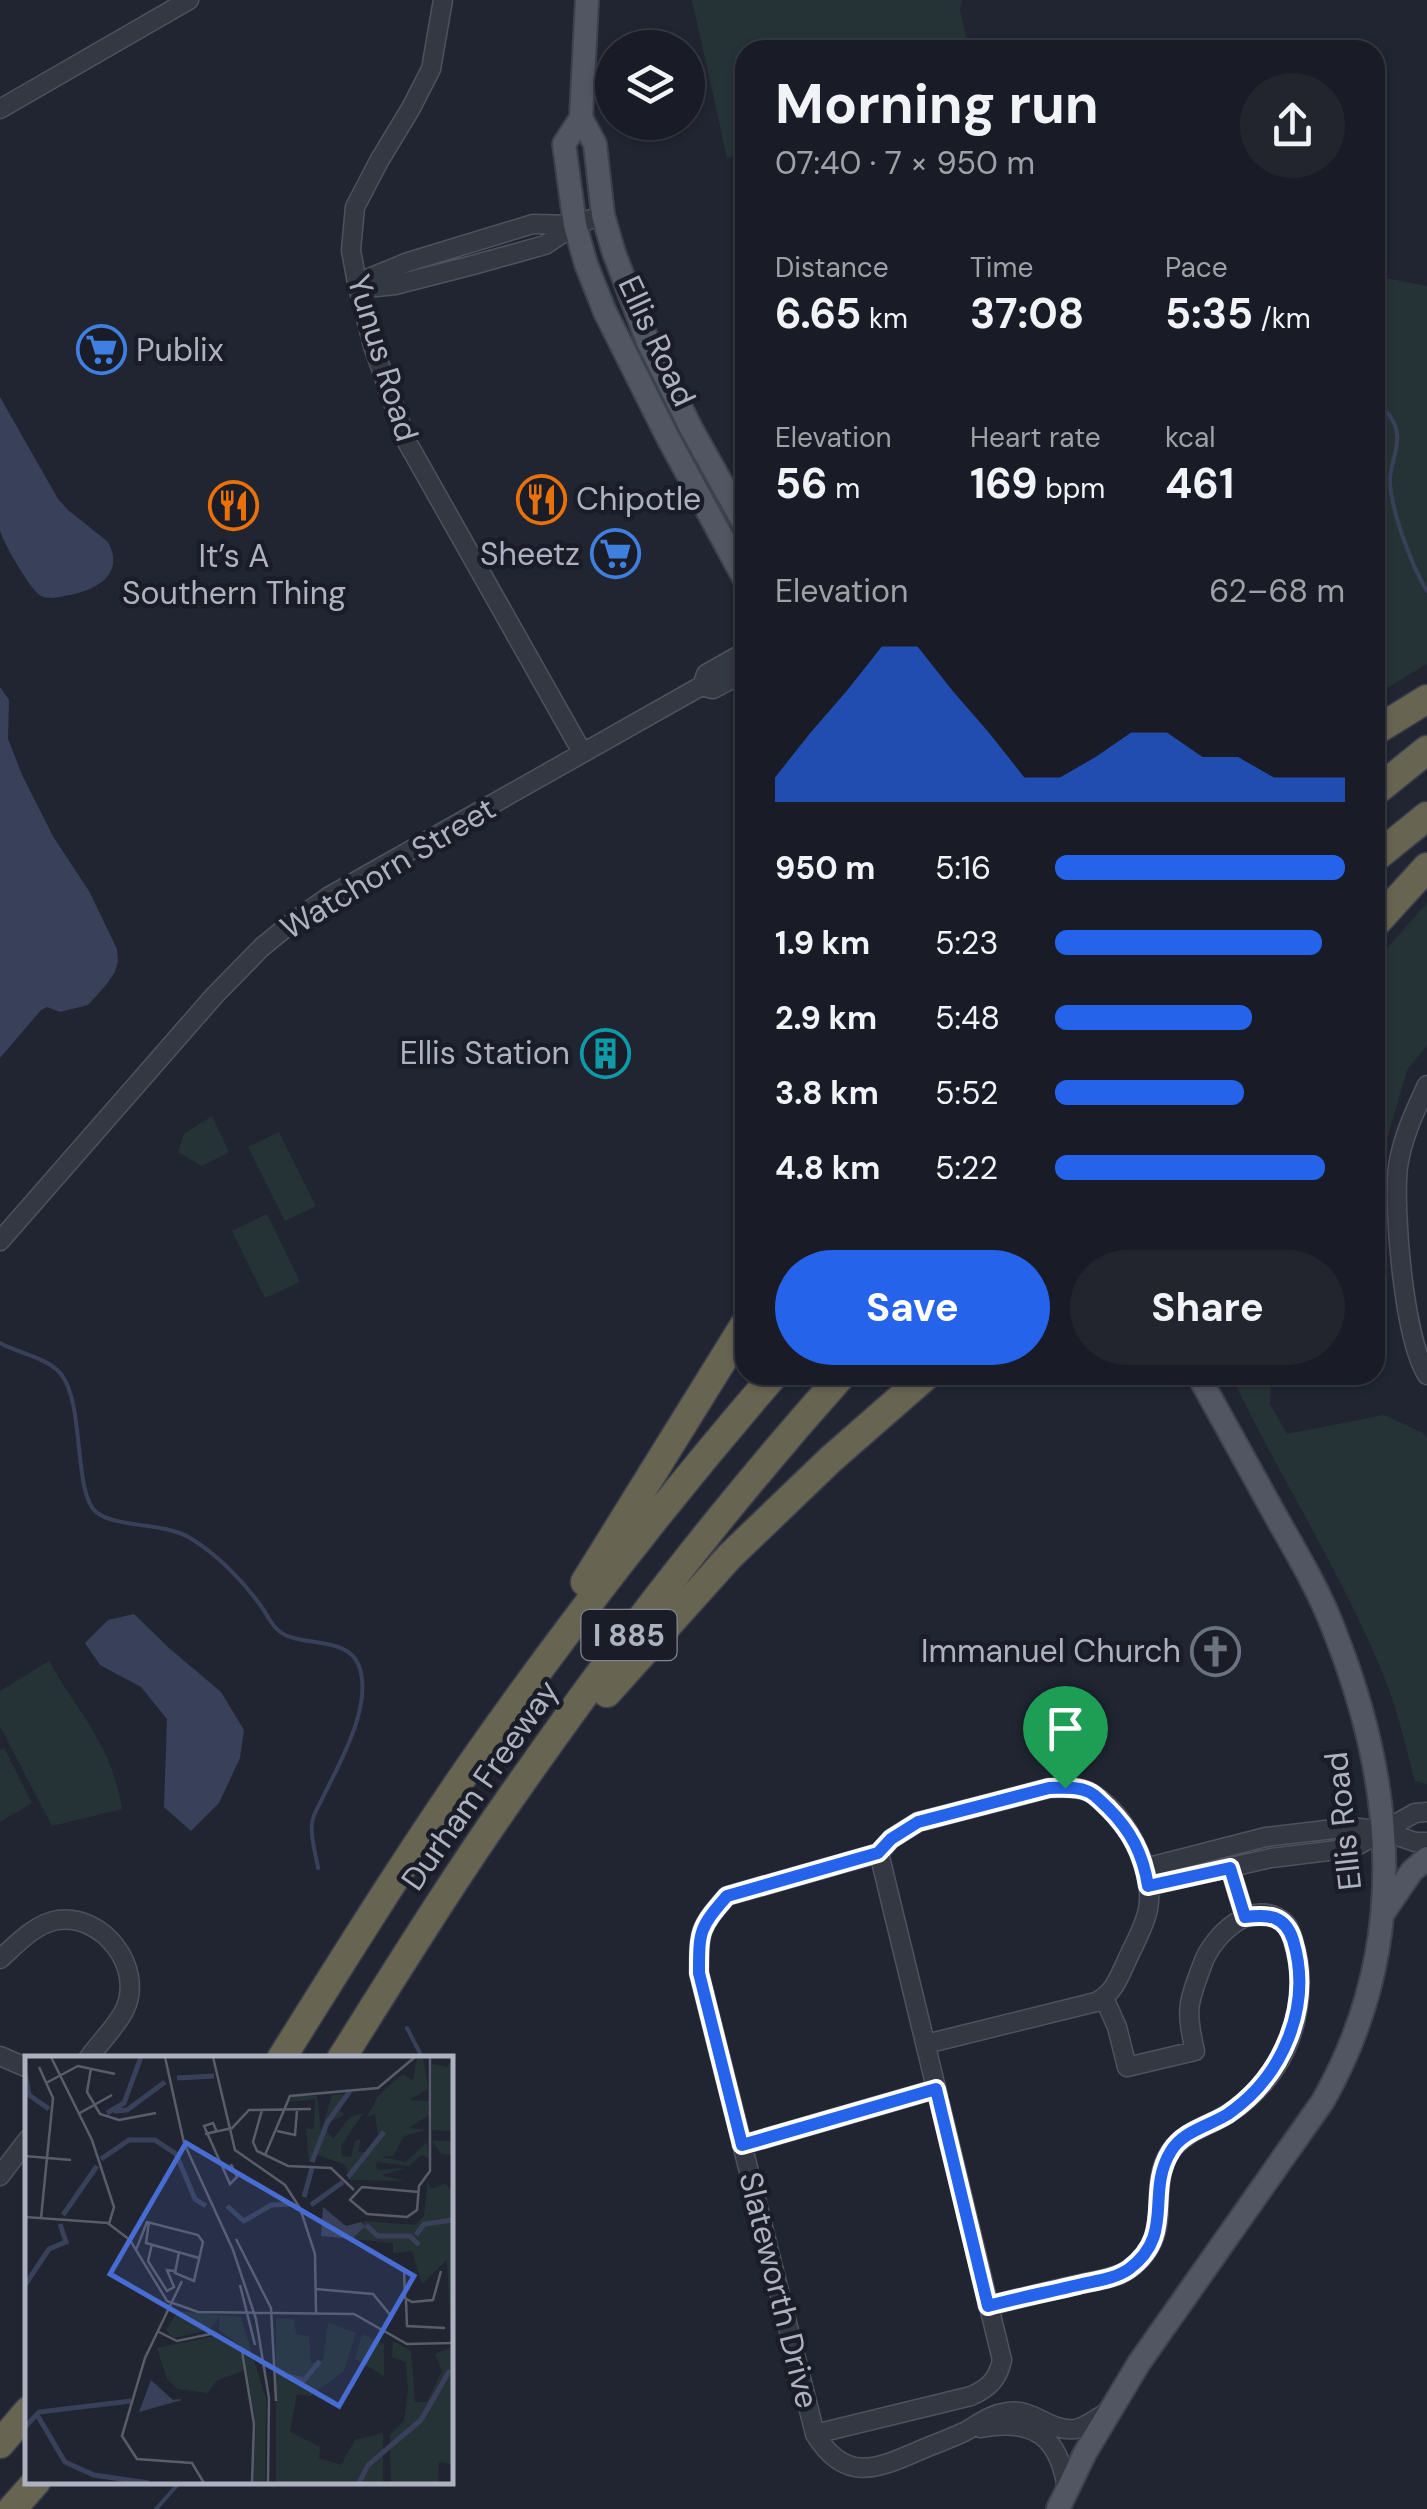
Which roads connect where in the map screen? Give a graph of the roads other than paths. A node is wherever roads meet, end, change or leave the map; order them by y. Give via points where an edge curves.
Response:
1 (189, 0) edge
2 (442, 0) edge
3 (587, 0) edge
4 (0, 109) edge
5 (581, 118) junction
6 (604, 215) junction
7 (575, 225) junction
8 (357, 283) junction
9 (735, 507) edge
10 (714, 522) junction
11 (735, 536) edge
12 (735, 561) edge
13 (735, 658) edge
14 (735, 677) edge
15 (702, 686) junction
16 (1427, 699) edge
17 (1385, 725) edge
18 (1427, 750) edge
19 (582, 752) junction
20 (1385, 784) edge
21 (1427, 816) edge
22 (1385, 850) edge
23 (1427, 866) edge
24 (1385, 913) edge
25 (1427, 1085) edge
26 (0, 1241) edge
27 (735, 1340) edge
28 (1427, 1375) edge
29 (766, 1385) edge
30 (834, 1385) edge
31 (916, 1385) edge
32 (1204, 1385) edge
33 (476, 1758) junction
34 (1427, 1812) edge
35 (1383, 1832) junction
36 (1427, 1842) edge
37 (878, 1853) junction
38 (1427, 1858) edge
39 (1230, 1868) junction
40 (1146, 1877) junction
41 (435, 1910) junction
42 (1384, 1912) junction
43 (1245, 1917) junction
44 (0, 1959) edge
45 (1104, 1998) junction
46 (926, 2044) junction
47 (0, 2056) edge
48 (90, 2056) edge
49 (282, 2056) edge
50 (343, 2056) edge
51 (25, 2067) edge
52 (936, 2089) junction
53 (25, 2143) edge
54 (742, 2145) junction
55 (0, 2176) edge
56 (988, 2306) junction
57 (1109, 2411) junction
58 (25, 2415) edge
59 (966, 2431) junction
60 (816, 2434) junction
61 (0, 2444) edge
62 (34, 2484) edge
63 (1063, 2499) edge
64 (12, 2509) edge

1 - 4 street
2 - 8 street, Yunus Road via 431,69 356,207 351,250
3 - 5 main road, Ellis Road
5 - 6 main road, Ellis Road via 596,144
5 - 7 main road, Ellis Road via 564,144
6 - 7 street
6 - 9 main road, Ellis Road via 648,342
7 - 8 street via 533,224
7 - 10 main road, Ellis Road via 605,312
8 - 19 street, Yunus Road via 407,442
10 - 11 main road
10 - 12 main road, Ellis Road
13 - 15 street, Watchorn Street via 706,674
14 - 15 street, Watchorn Street via 713,689
15 - 19 street, Watchorn Street
16 - 17 highway
18 - 20 highway
19 - 26 street, Watchorn Street via 328,898 262,946
21 - 22 highway
23 - 24 highway
25 - 28 street via 1398,1168 1398,1242
27 - 33 highway
29 - 33 highway, Durham Freeway / I 885 via 642,1535
30 - 41 highway, Durham Freeway / I 885 via 626,1639
31 - 41 highway via 780,1506 682,1607 580,1724
32 - 35 main road, Ellis Road via 1334,1629 1366,1730
33 - 49 highway, Durham Freeway / I 885
34 - 35 street
35 - 36 street
35 - 39 street via 1353,1848
35 - 40 street via 1351,1827 1266,1837
35 - 42 main road, Ellis Road
37 - 40 street via 918,1822 1065,1788 1090,1792 1120,1820
37 - 46 street, Slateworth Drive
37 - 54 street, Slateworth Drive via 727,1896 701,1930 699,1973
38 - 42 main road
39 - 40 street
39 - 43 street
40 - 45 street via 1145,1919
41 - 50 highway, Durham Freeway / I 885
42 - 57 main road, Ellis Road via 1367,2001 1332,2086
43 - 45 street via 1206,1954 1188,2008 1194,2051 1128,2067
43 - 56 street via 1266,1914 1284,1923 1299,1967 1298,2006 1275,2069 1244,2102 1174,2146 1160,2174 1156,2232 1127,2270
44 - 48 street via 34,1929 58,1920 103,1932 122,1952 126,2008
45 - 46 street
46 - 52 street, Slateworth Drive
47 - 51 street
52 - 54 street, Slateworth Drive
52 - 56 street, Slateworth Drive
53 - 55 street
54 - 60 street, Slateworth Drive
56 - 60 street, Slateworth Drive via 1002,2360 988,2387
57 - 59 street, Slateworth Drive via 1070,2429 1026,2412 1006,2412
57 - 63 main road, Ellis Road
58 - 61 highway
59 - 60 street, Slateworth Drive via 880,2468 841,2461
59 - 63 street, Slateworth Drive via 1001,2425 1035,2432 1057,2451
62 - 64 highway

